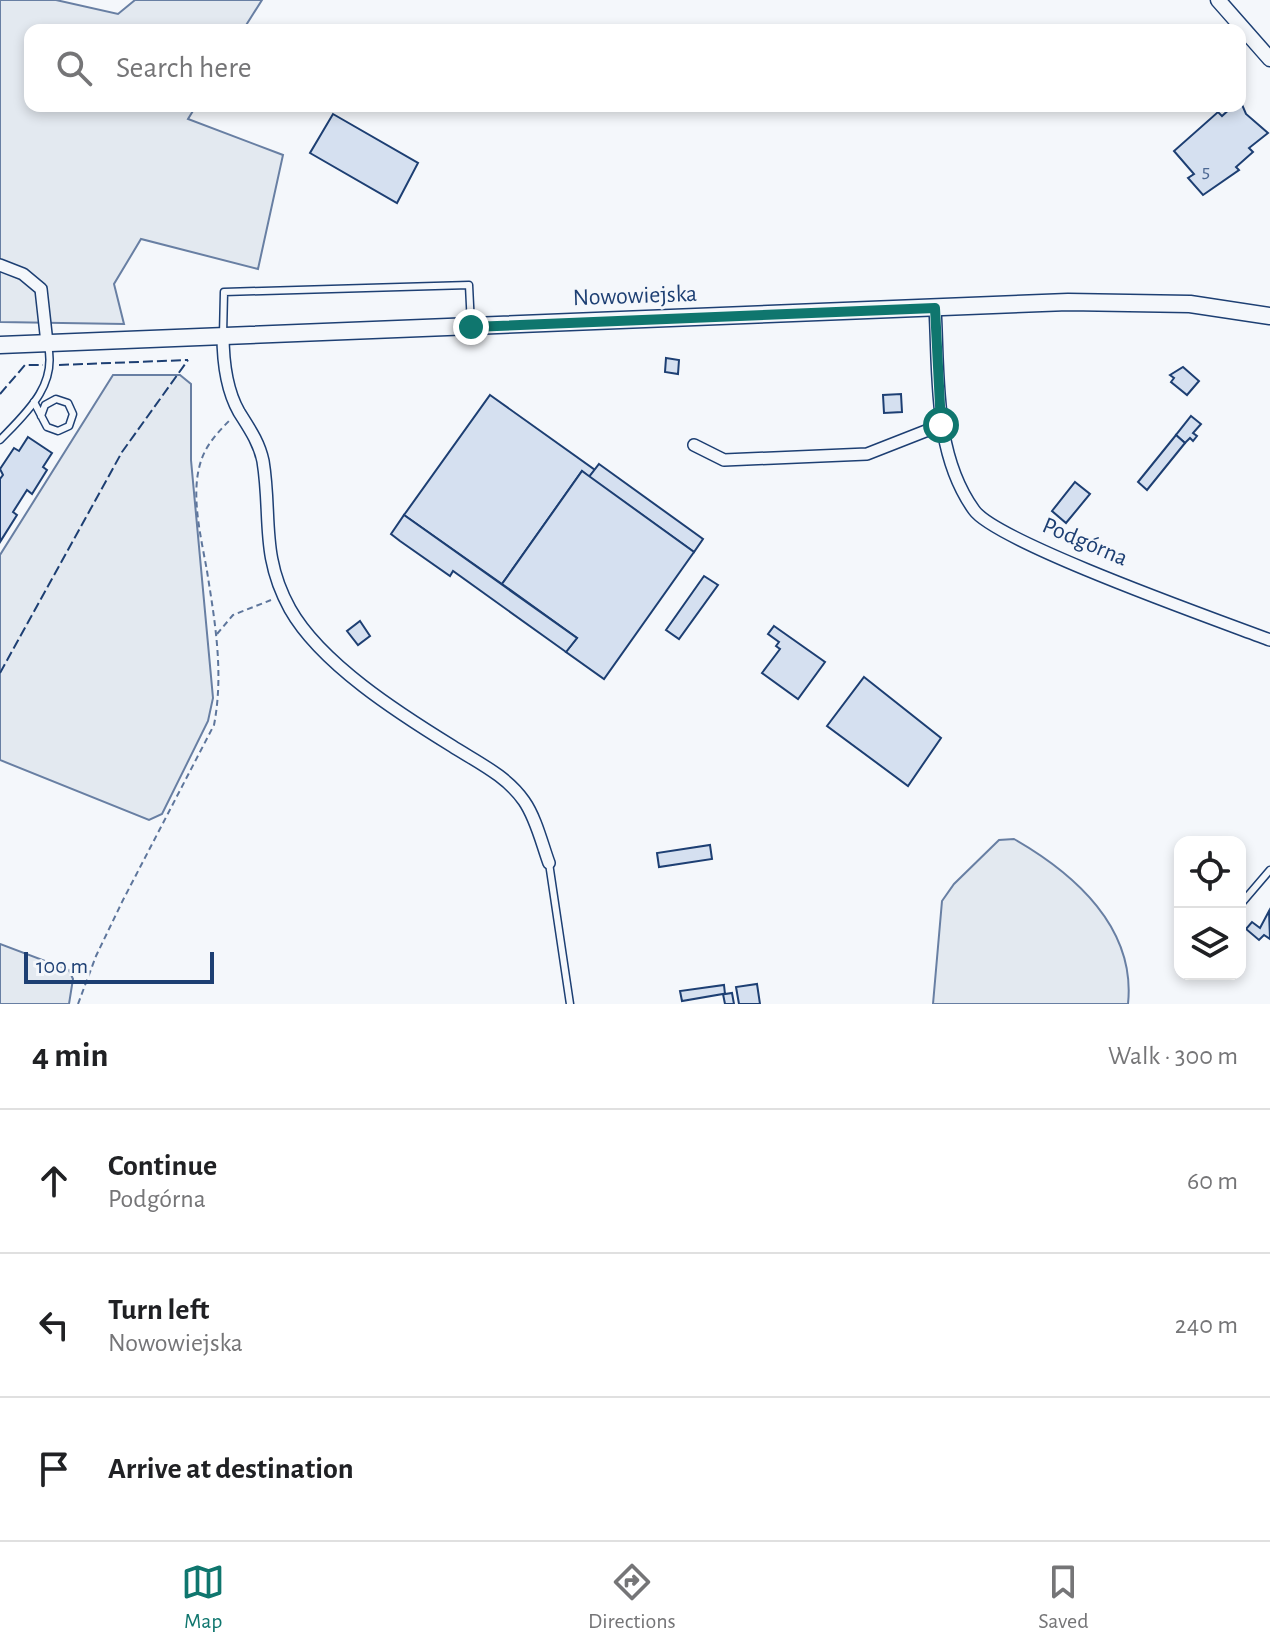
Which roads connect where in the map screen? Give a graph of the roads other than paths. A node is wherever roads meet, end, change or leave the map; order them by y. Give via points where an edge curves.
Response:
1 (1218, 0) edge
2 (1239, 24) edge
3 (1246, 32) edge
4 (1270, 59) edge
5 (0, 265) edge
6 (935, 308) junction
7 (1270, 316) edge
8 (471, 327) junction
9 (223, 335) junction
10 (47, 343) junction
11 (0, 345) edge
12 (43, 389) junction
13 (56, 399) junction
14 (34, 402) junction
15 (41, 416) junction
16 (941, 425) junction
17 (0, 440) edge
18 (694, 445) dead end
19 (1270, 640) edge
20 (549, 863) joint
21 (1270, 870) edge
22 (1246, 898) edge
23 (570, 1004) edge

1 - 2 street
3 - 4 street
5 - 10 street via 41,289
6 - 7 main road, Nowowiejska via 1119,302 1190,304
6 - 8 main road, Nowowiejska
6 - 16 street, Podgórna
8 - 9 main road, Nowowiejska
8 - 9 lane via 469,285 224,292
9 - 10 main road, Nowowiejska
9 - 20 street via 228,384 263,462 272,569 291,611 319,646 388,706 504,778 525,802
10 - 11 main road, Nowowiejska
10 - 12 lane via 52,365
12 - 13 lane
12 - 14 lane
13 - 15 lane via 45,405
13 - 15 lane via 68,403 73,414 69,426 58,431 47,427
14 - 15 lane
14 - 17 lane
16 - 18 street via 867,454 724,460
16 - 19 street, Podgórna via 963,493 976,514 998,529
20 - 23 lane
21 - 22 lane

